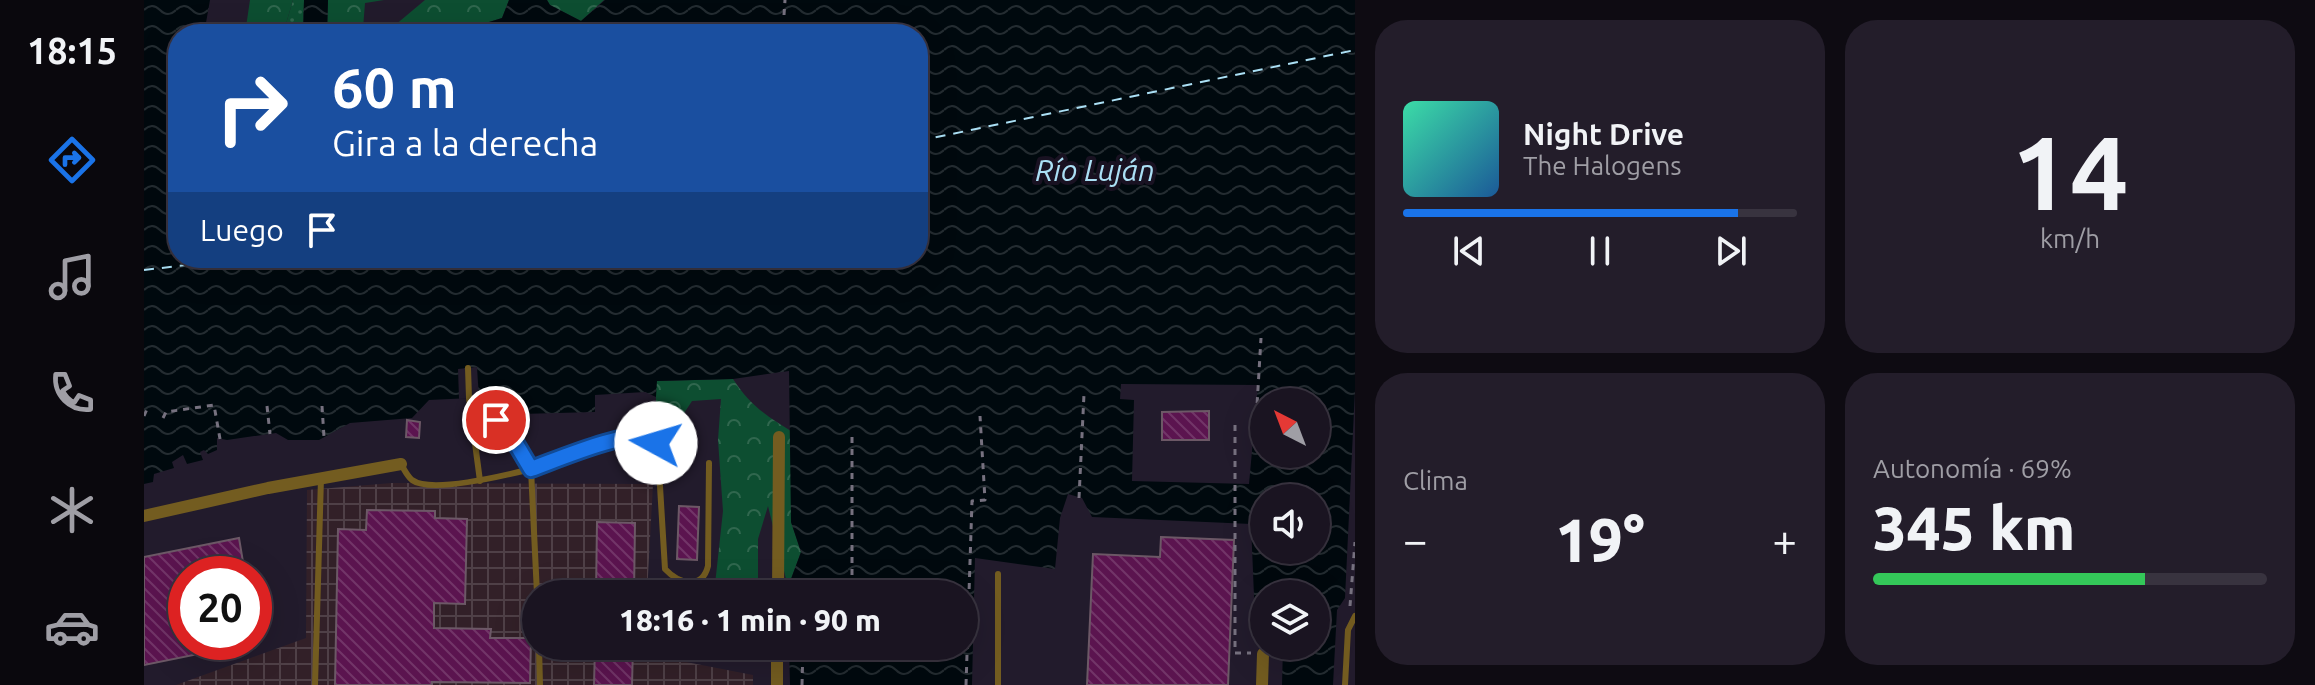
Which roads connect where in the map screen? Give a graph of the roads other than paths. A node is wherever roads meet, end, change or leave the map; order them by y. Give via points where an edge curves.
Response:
1 (468, 368) dead end
2 (472, 419) junction
3 (779, 437) dead end
4 (709, 463) dead end
5 (401, 464) joint
6 (531, 469) junction
7 (321, 478) junction
8 (480, 481) junction
9 (144, 516) edge
10 (998, 574) dead end
11 (536, 580) edge
12 (778, 580) edge
13 (1355, 616) edge
14 (539, 660) edge
15 (777, 660) edge
16 (1263, 660) edge
17 (315, 685) edge
18 (540, 685) edge
19 (777, 685) edge
20 (998, 685) edge
21 (1262, 685) edge
22 (1345, 685) edge

1 - 2 lane
2 - 6 lane via 505,425
2 - 8 lane
3 - 12 street
4 - 6 lane via 708,566 700,581 686,583 665,569 658,453 652,437 617,440
5 - 7 street
5 - 8 lane via 412,479 425,485
6 - 8 lane
6 - 11 lane
7 - 9 street
7 - 17 lane
10 - 20 lane
13 - 22 lane via 1348,630
14 - 18 lane
15 - 19 street
16 - 21 street

